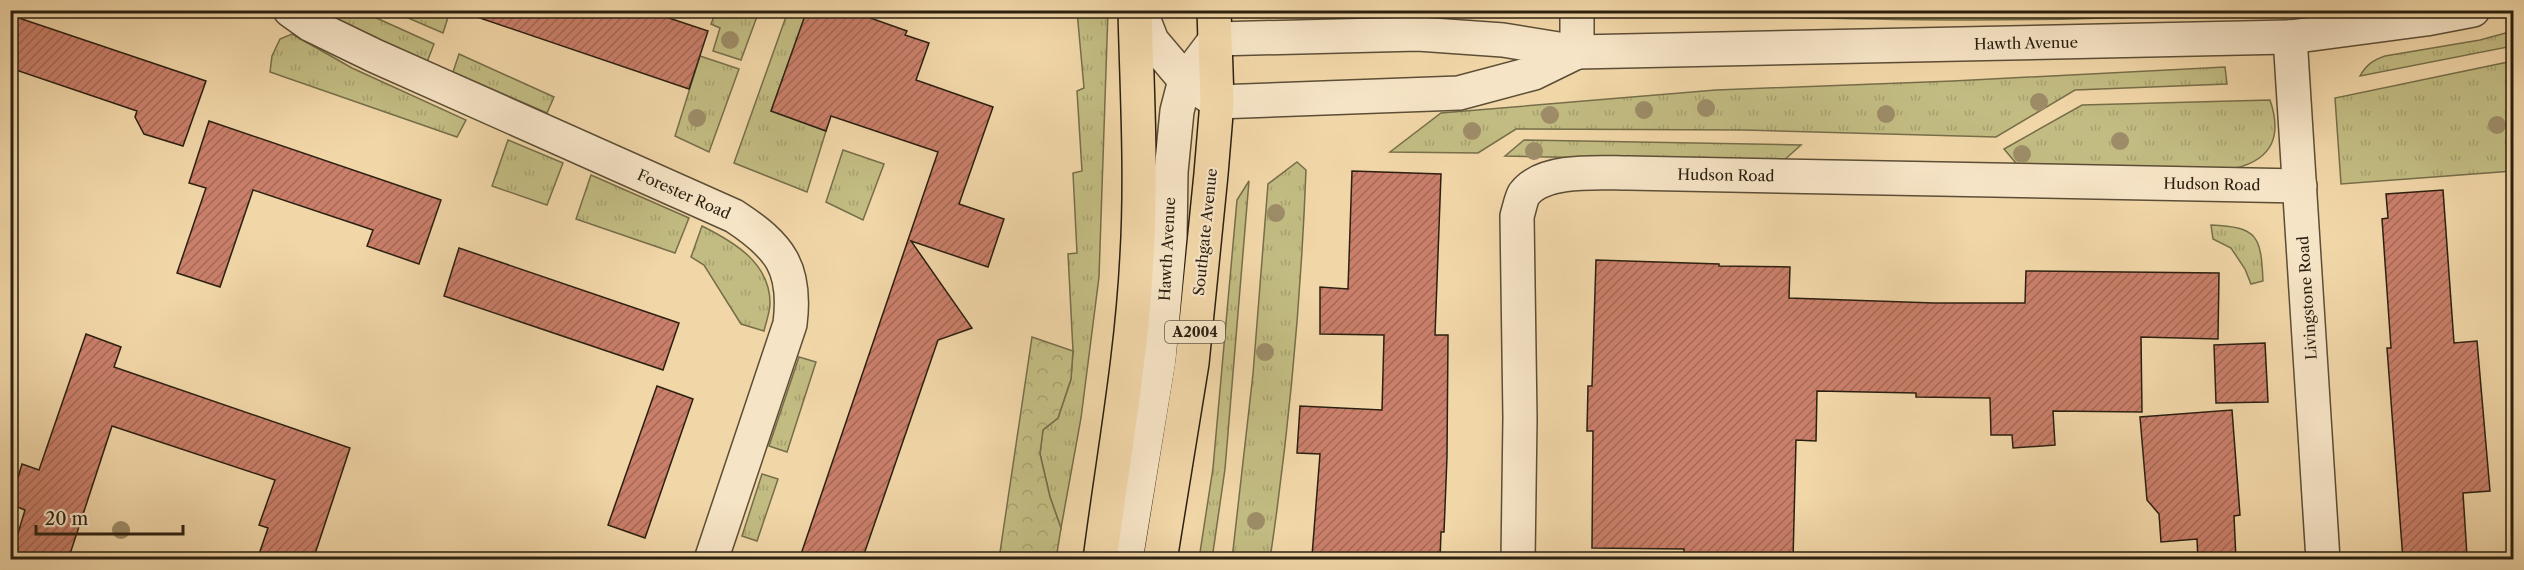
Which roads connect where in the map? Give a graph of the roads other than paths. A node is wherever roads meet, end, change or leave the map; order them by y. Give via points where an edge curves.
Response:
1 (290, 10) edge
2 (1135, 10) edge
3 (1140, 10) edge
4 (1577, 10) edge
5 (2472, 10) edge
6 (1215, 25) edge
7 (2290, 37) junction
8 (1577, 52) junction
9 (1185, 80) junction
10 (1217, 102) junction
11 (2300, 186) junction
12 (711, 560) edge
13 (1100, 560) edge
14 (1126, 560) edge
15 (1160, 560) edge
16 (1518, 560) edge
17 (2323, 560) edge

1 - 12 street, Forester Road via 311,25 385,61 734,216 761,233 776,250 791,285 790,324
2 - 13 main road via 1137,257
3 - 9 street via 1152,41
4 - 8 street
5 - 7 street, Hawth Avenue
6 - 8 street, Hawth Avenue via 1503,40
6 - 9 street, Hawth Avenue
6 - 10 main road, Southgate Avenue / A2004
7 - 8 street, Hawth Avenue
7 - 11 street, Livingstone Road
8 - 10 street, Hawth Avenue via 1534,73 1459,93
9 - 10 street
9 - 14 street, Hawth Avenue via 1170,172 1170,237 1159,360
10 - 15 main road, Southgate Avenue / A2004 via 1192,363
11 - 16 street, Hudson Road via 1628,173 1573,174 1544,180 1524,194 1518,216
11 - 17 street, Livingstone Road

